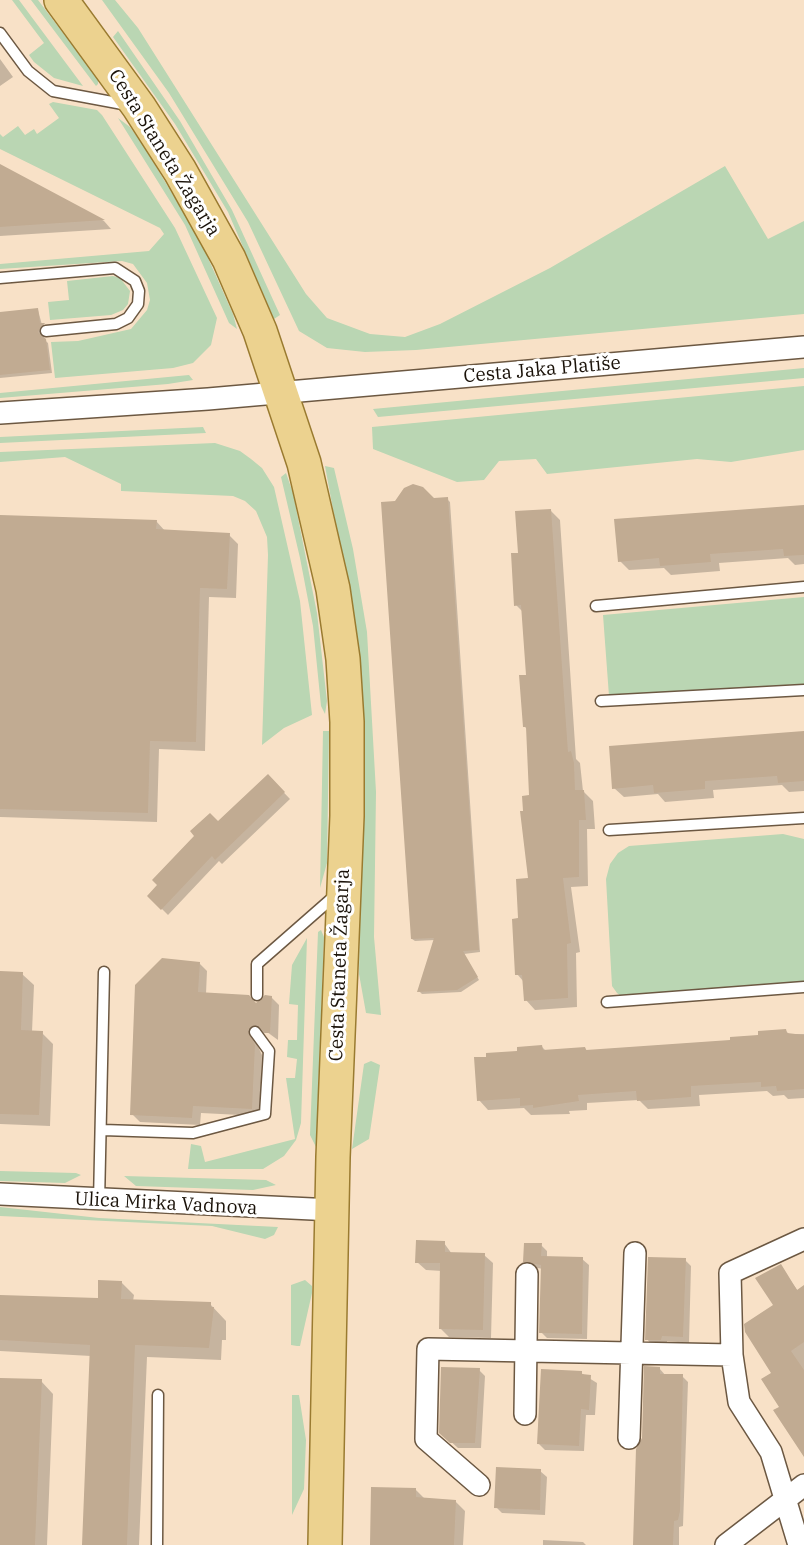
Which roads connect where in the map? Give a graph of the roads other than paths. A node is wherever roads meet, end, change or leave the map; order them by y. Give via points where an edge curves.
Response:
1 (61, 0) edge
2 (0, 33) edge
3 (139, 107) junction
4 (0, 278) edge
5 (46, 331) dead end
6 (804, 347) edge
7 (280, 393) junction
8 (0, 413) edge
9 (804, 587) edge
10 (596, 606) dead end
11 (804, 690) edge
12 (601, 701) dead end
13 (804, 818) edge
14 (609, 830) dead end
15 (343, 889) junction
16 (104, 972) dead end
17 (804, 987) edge
18 (257, 995) dead end
19 (607, 1002) dead end
20 (255, 1032) dead end
21 (103, 1130) junction
22 (0, 1194) edge
23 (99, 1202) junction
24 (333, 1210) junction
25 (804, 1239) edge
26 (635, 1253) dead end
27 (527, 1274) dead end
28 (526, 1351) junction
29 (632, 1352) junction
30 (732, 1355) junction
31 (158, 1395) dead end
32 (525, 1414) dead end
33 (629, 1438) dead end
34 (479, 1485) dead end
35 (804, 1485) edge
36 (785, 1501) junction
37 (327, 1539) edge
38 (157, 1545) edge
39 (726, 1545) edge
40 (799, 1545) edge

1 - 3 main road, Cesta Staneta Žagarja
2 - 3 lane via 28,71 53,91
3 - 7 main road, Cesta Staneta Žagarja via 229,259
4 - 5 lane via 115,268 126,272 139,291 138,303 128,318 116,324
6 - 7 street, Cesta Jaka Platiše
7 - 8 street
7 - 15 main road, Cesta Staneta Žagarja via 307,476 333,589 342,659 347,762
9 - 10 lane
11 - 12 lane
13 - 14 lane
15 - 18 lane via 257,964
15 - 24 main road, Cesta Staneta Žagarja
16 - 21 lane
17 - 19 lane
20 - 21 lane via 269,1051 265,1114 193,1133
21 - 23 lane
22 - 23 street, Ulica Mirka Vadnova
23 - 24 street, Ulica Mirka Vadnova
24 - 37 main road, Cesta Staneta Žagarja
25 - 30 street via 730,1273
26 - 29 street
27 - 28 street
28 - 29 street
28 - 32 street
28 - 34 street via 428,1349 426,1439
29 - 30 street
29 - 33 street
30 - 36 street via 739,1402 771,1452
31 - 38 lane
35 - 36 street
36 - 39 street
36 - 40 street

